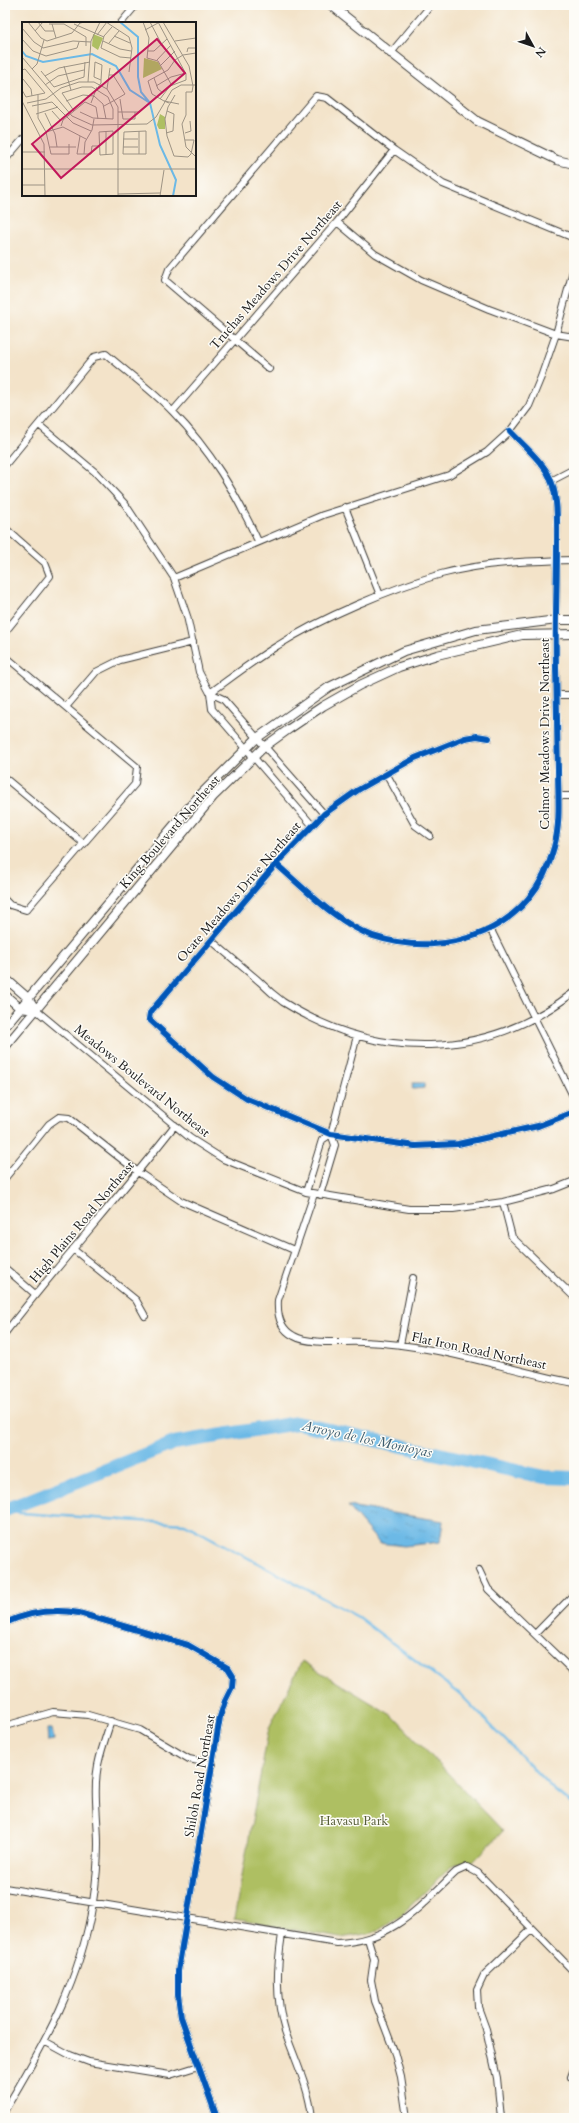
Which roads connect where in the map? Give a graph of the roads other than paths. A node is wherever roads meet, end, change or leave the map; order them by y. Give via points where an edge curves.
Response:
1 (136, 5) edge
2 (331, 5) edge
3 (431, 5) edge
4 (122, 22) edge
5 (390, 54) junction
6 (22, 140) edge
7 (394, 150) junction
8 (5, 160) edge
9 (574, 164) edge
10 (338, 222) junction
11 (574, 238) edge
12 (574, 267) edge
13 (556, 334) junction
14 (574, 337) edge
15 (235, 340) junction
16 (269, 369) dead end
17 (173, 411) junction
18 (39, 425) junction
19 (510, 432) junction
20 (5, 465) edge
21 (574, 469) edge
22 (551, 482) junction
23 (345, 507) junction
24 (5, 528) edge
25 (258, 542) junction
26 (557, 560) junction
27 (574, 560) edge
28 (174, 578) junction
29 (380, 595) junction
30 (557, 620) junction
31 (574, 620) edge
32 (5, 632) edge
33 (556, 634) junction
34 (574, 634) edge
35 (193, 642) junction
36 (5, 656) edge
37 (210, 693) junction
38 (557, 695) junction
39 (574, 695) edge
40 (66, 707) junction
41 (257, 738) junction
42 (489, 738) dead end
43 (264, 747) junction
44 (245, 748) junction
45 (253, 758) junction
46 (386, 773) junction
47 (5, 778) edge
48 (558, 796) junction
49 (574, 796) edge
50 (324, 814) junction
51 (312, 825) junction
52 (430, 836) dead end
53 (84, 844) junction
54 (276, 864) junction
55 (5, 900) edge
56 (491, 930) junction
57 (212, 941) junction
58 (5, 978) edge
59 (574, 992) edge
60 (5, 995) edge
61 (28, 998) junction
62 (20, 1008) junction
63 (36, 1010) junction
64 (534, 1018) junction
65 (5, 1026) edge
66 (357, 1036) junction
67 (5, 1047) edge
68 (574, 1098) edge
69 (574, 1112) edge
70 (175, 1125) junction
71 (331, 1134) junction
72 (138, 1172) junction
73 (5, 1178) edge
74 (574, 1181) edge
75 (306, 1192) junction
76 (317, 1194) junction
77 (503, 1202) junction
78 (73, 1249) junction
79 (294, 1250) junction
80 (5, 1268) edge
81 (413, 1278) dead end
82 (35, 1294) junction
83 (574, 1297) edge
84 (145, 1316) dead end
85 (5, 1333) edge
86 (400, 1345) junction
87 (574, 1383) edge
88 (478, 1570) dead end
89 (574, 1594) edge
90 (5, 1623) edge
91 (534, 1634) junction
92 (574, 1672) edge
93 (111, 1721) junction
94 (5, 1726) edge
95 (213, 1764) junction
96 (5, 1888) edge
97 (93, 1902) junction
98 (187, 1918) junction
99 (532, 1929) junction
100 (282, 1934) junction
101 (368, 1939) junction
102 (574, 1972) edge
103 (46, 2042) junction
104 (199, 2066) junction
105 (574, 2069) edge
106 (571, 2078) dead end
107 (5, 2110) edge
108 (217, 2118) edge
109 (312, 2118) edge
110 (407, 2118) edge
111 (501, 2118) edge

1 - 4 street
2 - 5 street
3 - 5 street
5 - 9 street via 477,121 557,160
6 - 8 street
7 - 10 street, Truchas Meadows Drive Northeast
7 - 11 street via 443,184
7 - 15 street via 327,98 316,96 169,269 165,280
10 - 13 street via 375,254 421,280 489,310
10 - 15 street, Truchas Meadows Drive Northeast
12 - 13 street
13 - 14 street
13 - 19 street via 529,406
15 - 16 street
15 - 17 street, Truchas Meadows Drive Northeast
17 - 18 street via 106,354 94,357
17 - 25 street via 218,466
18 - 20 street
18 - 28 street via 95,472 125,504
19 - 22 street, Colmor Meadows Drive Northeast via 538,460
19 - 23 street via 487,452 449,475
21 - 22 street
22 - 26 street, Colmor Meadows Drive Northeast via 556,514
23 - 25 street
23 - 29 street
24 - 32 street via 45,563 50,576
25 - 28 street
26 - 27 street
26 - 29 street via 512,562 442,574
26 - 30 street, Colmor Meadows Drive Northeast
28 - 35 street
29 - 37 street via 278,645
30 - 31 street, King Boulevard Northeast
30 - 33 street, Colmor Meadows Drive Northeast
30 - 41 street, King Boulevard Northeast via 476,630 404,650 329,687
33 - 34 street, King Boulevard Northeast
33 - 38 street, Colmor Meadows Drive Northeast
33 - 43 street, King Boulevard Northeast via 522,635 437,655 399,667 323,706
35 - 37 street via 199,672
35 - 40 street via 120,660 96,672
36 - 40 street
37 - 41 street via 223,700
37 - 44 street via 212,709
38 - 39 street
38 - 48 street, Colmor Meadows Drive Northeast
40 - 53 street via 137,767 135,784
41 - 43 street
41 - 44 street, King Boulevard Northeast
42 - 46 street, Ocate Meadows Drive Northeast via 465,738 414,758
43 - 45 street, King Boulevard Northeast
43 - 50 street
44 - 45 street
44 - 61 street, King Boulevard Northeast via 196,799
45 - 51 street
45 - 63 street, King Boulevard Northeast via 213,797
46 - 50 street, Ocate Meadows Drive Northeast
46 - 52 street via 415,825
47 - 53 street
48 - 49 street
48 - 56 street, Colmor Meadows Drive Northeast via 555,846 544,878 526,903
50 - 51 street, Ocate Meadows Drive Northeast
51 - 54 street, Ocate Meadows Drive Northeast
53 - 55 street via 26,910 10,905
54 - 56 street, Colmor Meadows Drive Northeast via 334,913 373,936 406,943 436,943 466,939
54 - 57 street, Ocate Meadows Drive Northeast
56 - 64 street
57 - 66 street via 281,1001 314,1020
57 - 71 street, Ocate Meadows Drive Northeast via 153,1009 149,1019 213,1077 241,1096
58 - 61 street
59 - 64 street
60 - 62 street
61 - 62 street, King Boulevard Northeast
61 - 63 street
62 - 63 street
62 - 65 street, King Boulevard Northeast
63 - 67 street, King Boulevard Northeast
63 - 70 street, Meadows Boulevard Northeast
64 - 66 street via 503,1032 441,1046 383,1042
64 - 68 street
66 - 71 street
69 - 71 street via 538,1126 458,1144 415,1146
70 - 72 street, High Plains Road Northeast
70 - 75 street, Meadows Boulevard Northeast via 223,1159
71 - 75 street via 322,1140
71 - 76 street, Flat Iron Road Northeast via 335,1145
72 - 73 street via 69,1118 59,1117 49,1124
72 - 78 street, High Plains Road Northeast
72 - 79 street via 181,1201
74 - 77 street, Meadows Boulevard Northeast
75 - 76 street, Meadows Boulevard Northeast
76 - 77 street, Meadows Boulevard Northeast via 409,1209 453,1209
76 - 79 street, Flat Iron Road Northeast
77 - 83 street via 512,1236
78 - 82 street, High Plains Road Northeast
78 - 84 street via 136,1300
79 - 86 street, Flat Iron Road Northeast via 278,1300 278,1314 288,1331 304,1340
80 - 82 street
81 - 86 street
82 - 85 street, High Plains Road Northeast
86 - 87 street, Flat Iron Road Northeast via 422,1347
88 - 91 street via 488,1589
89 - 91 street
90 - 95 street, Shiloh Road Northeast via 47,1611 64,1610 79,1613 188,1645 228,1668 233,1676 232,1687 220,1717
91 - 92 street
93 - 94 street via 88,1715 53,1712
93 - 95 street via 140,1730 189,1759
93 - 97 street via 98,1765 98,1846
95 - 98 street, Shiloh Road Northeast
96 - 97 street
97 - 98 street
97 - 103 street via 83,1949 71,1986
98 - 100 street
98 - 104 street, Shiloh Road Northeast via 178,1971 178,1995 181,2017
99 - 101 street via 478,1873 467,1867 456,1872 396,1926
99 - 102 street
99 - 111 street via 484,1975 477,1990 478,2007 486,2029 497,2078
100 - 101 street via 337,1943
100 - 109 street via 277,1986 280,2009 304,2081
101 - 110 street via 374,1959 371,1980 375,2001 394,2051
103 - 104 street via 89,2062 170,2075
103 - 107 street
104 - 108 street, Shiloh Road Northeast
105 - 106 street

